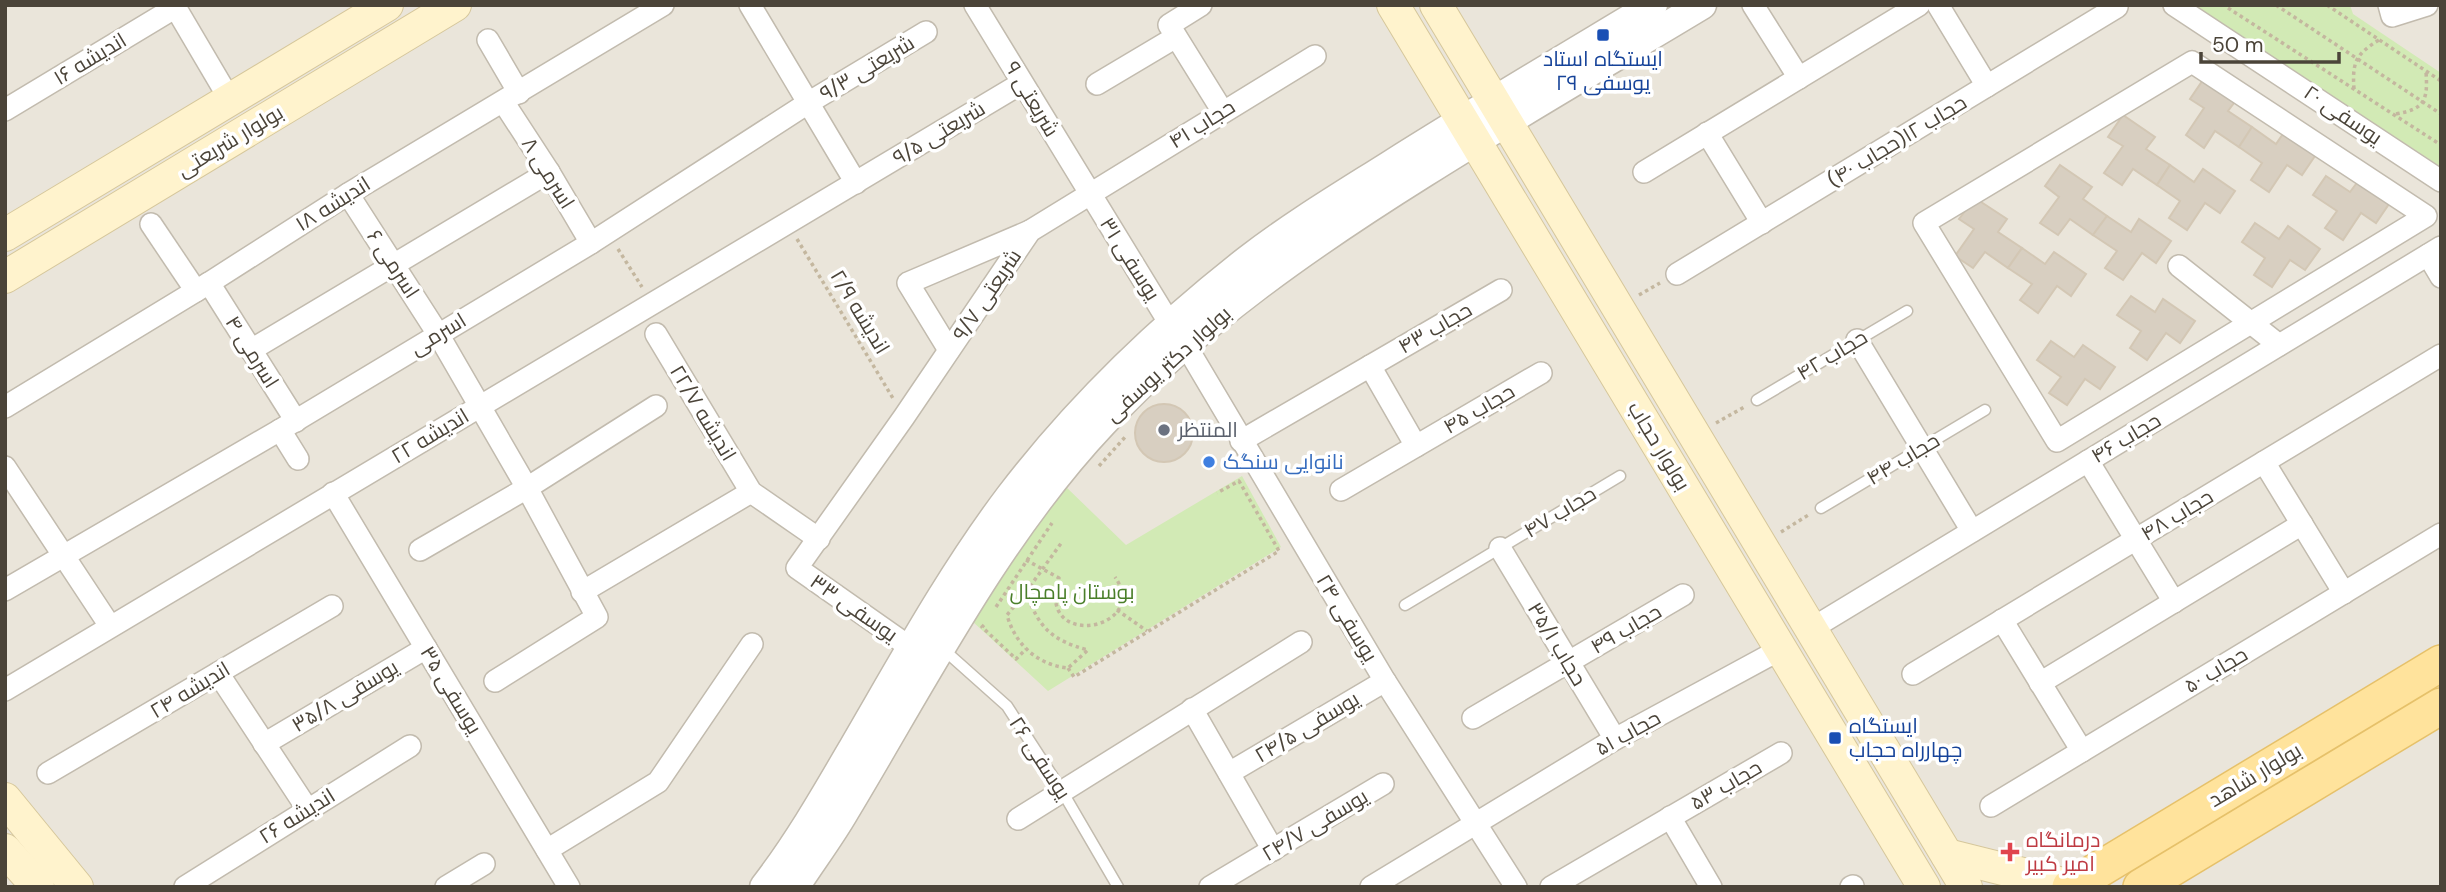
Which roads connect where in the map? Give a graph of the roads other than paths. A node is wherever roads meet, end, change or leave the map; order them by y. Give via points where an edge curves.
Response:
1 (387, 5) edge
2 (455, 5) edge
3 (663, 5) edge
4 (750, 5) edge
5 (975, 5) edge
6 (1201, 5) edge
7 (1393, 5) edge
8 (1436, 5) edge
9 (1653, 5) edge
10 (1702, 5) edge
11 (1753, 5) edge
12 (1919, 5) edge
13 (1938, 5) edge
14 (2174, 5) edge
15 (2427, 5) edge
16 (175, 6) edge
17 (2118, 7) dead end
18 (2390, 10) edge
19 (1172, 31) junction
20 (926, 33) dead end
21 (488, 40) dead end
22 (1315, 56) dead end
23 (1799, 78) junction
24 (1022, 83) junction
25 (1097, 85) dead end
26 (1987, 86) junction
27 (512, 98) junction
28 (230, 100) junction
29 (808, 103) junction
30 (5, 110) edge
31 (1500, 111) junction
32 (1223, 112) junction
33 (1469, 130) junction
34 (1707, 133) junction
35 (549, 172) junction
36 (1644, 172) dead end
37 (2441, 181) edge
38 (856, 183) junction
39 (348, 194) junction
40 (1090, 194) junction
41 (1762, 223) junction
42 (151, 224) dead end
43 (1030, 231) junction
44 (5, 235) edge
45 (599, 238) junction
46 (2434, 251) edge
47 (394, 265) junction
48 (2179, 266) dead end
49 (1678, 274) road end
50 (5, 276) edge
51 (2441, 277) edge
52 (202, 287) junction
53 (1501, 290) dead end
54 (1907, 311) dead end
55 (2251, 323) junction
56 (439, 334) junction
57 (656, 334) dead end
58 (1177, 334) junction
59 (1857, 340) junction
60 (2279, 345) junction
61 (251, 350) junction
62 (949, 350) junction
63 (2441, 355) edge
64 (1370, 366) junction
65 (1541, 373) dead end
66 (1757, 400) road end
67 (480, 406) junction
68 (656, 406) dead end
69 (5, 407) edge
70 (1985, 410) dead end
71 (288, 426) junction
72 (1241, 442) junction
73 (1416, 446) junction
74 (1922, 448) junction
75 (298, 459) dead end
76 (2088, 461) junction
77 (2264, 461) junction
78 (5, 467) edge
79 (1620, 476) dead end
80 (527, 488) junction
81 (1341, 490) dead end
82 (751, 492) junction
83 (333, 493) junction
84 (1821, 508) road end
85 (2302, 524) junction
86 (1972, 531) junction
87 (2441, 534) edge
88 (819, 539) junction
89 (2136, 539) junction
90 (1500, 548) junction
91 (419, 550) dead end
92 (63, 556) junction
93 (797, 568) joint
94 (5, 590) edge
95 (582, 592) junction
96 (2344, 593) junction
97 (1683, 595) dead end
98 (2174, 602) junction
99 (1405, 605) dead end
100 (332, 606) dead end
101 (2002, 620) junction
102 (110, 625) junction
103 (1811, 629) junction
104 (1301, 642) dead end
105 (752, 644) dead end
106 (426, 648) junction
107 (911, 648) junction
108 (941, 648) junction
109 (1781, 649) junction
110 (1569, 662) junction
111 (2441, 663) edge
112 (218, 673) junction
113 (1913, 674) dead end
114 (495, 681) dead end
115 (1385, 681) junction
116 (2040, 683) junction
117 (5, 690) edge
118 (2441, 706) edge
119 (1192, 709) junction
120 (1473, 718) dead end
121 (1615, 739) junction
122 (264, 744) junction
123 (410, 746) dead end
124 (2082, 751) junction
125 (1781, 753) dead end
126 (48, 773) dead end
127 (1229, 773) junction
128 (1383, 784) dead end
129 (1062, 791) junction
130 (5, 799) edge
131 (1991, 806) dead end
132 (308, 810) junction
133 (1670, 817) junction
134 (1018, 819) dead end
135 (1477, 822) junction
136 (5, 850) edge
137 (547, 850) junction
138 (1273, 850) junction
139 (1947, 855) junction
140 (484, 864) dead end
141 (1704, 884) edge
142 (1921, 885) edge
143 (38, 887) edge
144 (77, 887) edge
145 (185, 887) edge
146 (446, 887) edge
147 (569, 887) edge
148 (764, 887) edge
149 (795, 887) edge
150 (1118, 887) edge
151 (1210, 887) edge
152 (1371, 887) edge
153 (1517, 887) edge
154 (1551, 887) edge
155 (1966, 887) edge
156 (2070, 887) edge
157 (2141, 887) edge

1 - 28 main road, بولوار شریعتی
2 - 50 main road, بولوار شریعتی
3 - 27 street, اندیشه ۱۸
4 - 29 street
5 - 24 street, شریعتی ۹
6 - 19 street
7 - 33 main road, بولوار حجاب
8 - 31 main road, بولوار حجاب
9 - 31 street, بولوار دکتر یوسفی
10 - 31 street, بولوار دکتر یوسفی
11 - 23 street
12 - 23 street
13 - 26 street
14 - 37 street, یوسفی ۲۰
15 - 18 street
16 - 28 street
16 - 30 street, اندیشه ۱۶
17 - 26 street, حجاب ۱۲(حجاب ۴۰)
19 - 25 street
19 - 32 street
20 - 29 street, شریعتی ۹/۳
21 - 27 street, اسرمی ۸
22 - 32 street, حجاب ۴۱
23 - 34 street
24 - 38 street, شریعتی ۹/۵
24 - 40 street, شریعتی ۹
26 - 41 street, حجاب ۱۲(حجاب ۴۰)
27 - 35 street, اسرمی ۸
27 - 39 street, اندیشه ۱۸
28 - 44 main road, بولوار شریعتی
29 - 38 street
29 - 45 street, اسرمی
31 - 33 street, بولوار دکتر یوسفی
31 - 103 main road, بولوار حجاب
32 - 40 street, حجاب ۴۱
33 - 58 street, بولوار دکتر یوسفی via 1329,204 1258,253
33 - 109 main road, بولوار حجاب
34 - 36 street
34 - 41 street
35 - 45 street, اسرمی ۸
35 - 47 street
38 - 67 street, اندیشه ۲۲
39 - 47 street, اسرمی ۶
39 - 52 street, اندیشه ۱۸
40 - 43 street, شریعتی ۹/۷
40 - 58 street, یوسفی ۳۱
41 - 49 street, حجاب ۱۲(حجاب ۴۰)
42 - 52 street, اسرمی ۴
43 - 62 street, شریعتی ۹/۷
43 - 62 street via 908,283
45 - 56 street, اسرمی
46 - 51 street
46 - 60 street, حجاب ۴۶
47 - 56 street, اسرمی ۶
47 - 61 street
48 - 55 street
52 - 61 street, اسرمی ۴
52 - 69 street, اندیشه ۱۸
53 - 64 street, حجاب ۴۳
54 - 59 lane, حجاب ۴۲
55 - 55 street via 2057,441 1924,223 2192,62 2426,216
55 - 60 street
56 - 67 street, اسرمی ۶
56 - 71 street, اسرمی
57 - 82 street, اندیشه ۲۲/۷
58 - 72 street, یوسفی ۲۴
58 - 107 street, بولوار دکتر یوسفی via 1084,407 1010,497
58 - 108 street, بولوار دکتر یوسفی via 1030,512 1016,554
59 - 66 lane, حجاب ۴۲
59 - 74 street
60 - 76 street, حجاب ۴۶
61 - 71 street, اسرمی ۴
62 - 88 street, شریعتی ۹/۷
63 - 77 street, حجاب ۴۸
64 - 72 street, حجاب ۴۳
64 - 73 street
65 - 73 street, حجاب ۴۵
67 - 80 street, اسرمی ۶
67 - 83 street, اندیشه ۲۲
68 - 80 street
70 - 74 lane, حجاب ۴۴
71 - 75 street, اسرمی ۴
71 - 92 street, اسرمی
72 - 115 street, یوسفی ۲۴
73 - 81 street, حجاب ۴۵
74 - 84 lane, حجاب ۴۴
74 - 86 street
76 - 86 street, حجاب ۴۶
76 - 89 street
77 - 85 street
77 - 89 street, حجاب ۴۸
78 - 92 street
79 - 90 lane, حجاب ۴۷
80 - 91 street
80 - 95 street, اسرمی ۶
82 - 88 street
82 - 95 street
83 - 102 street, اندیشه ۲۲
83 - 106 street, یوسفی ۳۵
85 - 96 street
85 - 98 street
86 - 103 street, حجاب ۴۶
87 - 96 street, حجاب ۵۰
88 - 93 street, شریعتی ۹/۷
89 - 98 street
89 - 101 street, حجاب ۴۸
90 - 99 lane, حجاب ۴۷
90 - 110 street, حجاب ۳۵/۱
92 - 94 street, اسرمی
92 - 102 street
93 - 107 street, یوسفی ۳۳
95 - 114 street, اسرمی ۶ via 597,617
96 - 124 street, حجاب ۵۰
97 - 110 street, حجاب ۴۹
98 - 116 street
100 - 112 street, اندیشه ۲۴
101 - 113 street, حجاب ۴۸
101 - 116 street
102 - 117 street, اندیشه ۲۲
103 - 139 main road, بولوار حجاب
104 - 119 street
105 - 137 street via 658,782
106 - 122 street, یوسفی ۳۵/۸
106 - 137 street, یوسفی ۳۵
107 - 148 street, بولوار دکتر یوسفی via 822,802
108 - 129 lane, یوسفی ۲۶ via 1007,706
108 - 149 street, بولوار دکتر یوسفی
109 - 121 street, حجاب ۵۱
109 - 142 main road, بولوار حجاب
110 - 120 street, حجاب ۴۹
110 - 121 street, حجاب ۳۵/۱
111 - 156 main road, بولوار شاهد
112 - 122 street
112 - 126 street, اندیشه ۲۴
115 - 127 street, یوسفی ۲۴/۵
115 - 135 street, یوسفی ۲۴
116 - 124 street
118 - 157 main road, بولوار شاهد
119 - 127 street
119 - 129 street
121 - 135 street, حجاب ۵۱
122 - 132 street
123 - 132 street, اندیشه ۲۶
124 - 131 street, حجاب ۵۰
125 - 133 street, حجاب ۵۳
127 - 138 street
128 - 138 street, یوسفی ۲۴/۷
129 - 134 street
129 - 150 lane, یوسفی ۲۶
130 - 144 main road
132 - 145 street, اندیشه ۲۶
133 - 141 street
133 - 154 street, حجاب ۵۳
135 - 152 street, حجاب ۵۱
135 - 153 street, یوسفی ۲۴
136 - 143 main road
137 - 147 street, یوسفی ۳۵
138 - 151 street, یوسفی ۲۴/۷
139 - 155 main road, بولوار حجاب
139 - 156 main road
140 - 146 street

